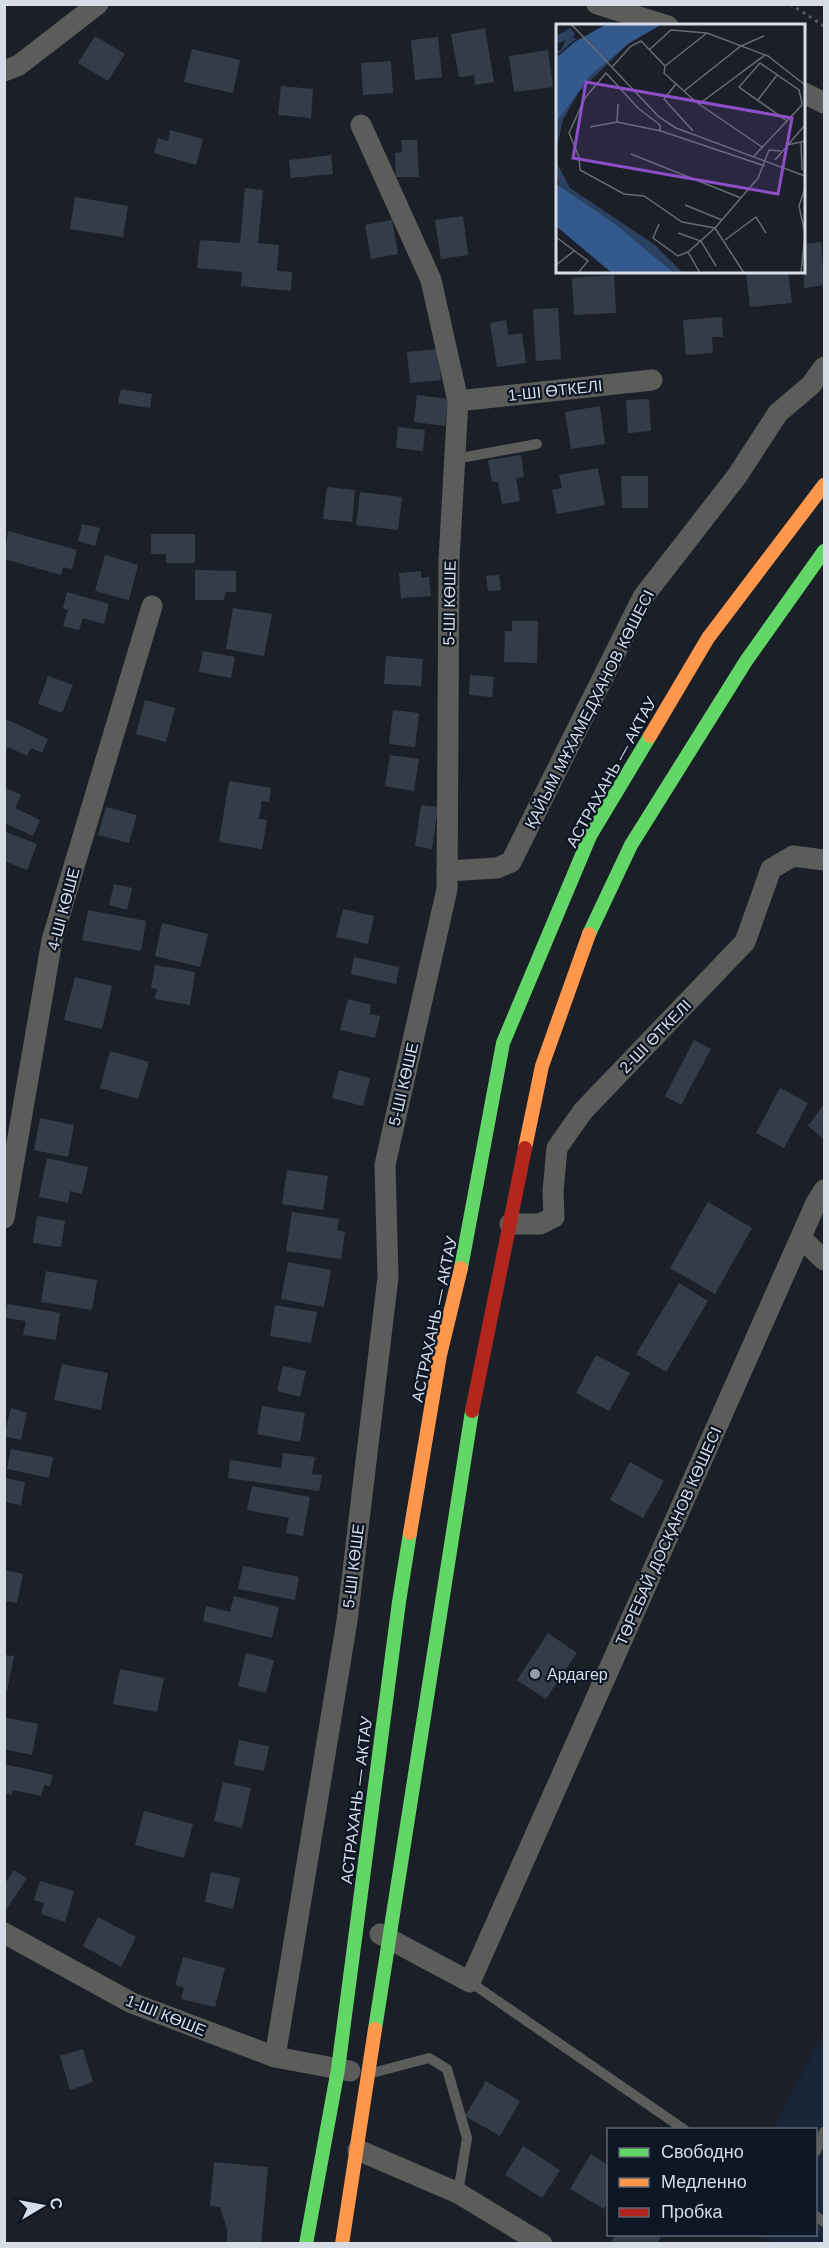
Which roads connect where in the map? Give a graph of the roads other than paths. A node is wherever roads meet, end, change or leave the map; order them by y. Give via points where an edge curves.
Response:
1 (98, 4) edge
2 (597, 4) edge
3 (662, 24) edge
4 (4, 71) edge
5 (805, 93) edge
6 (825, 103) edge
7 (361, 125) dead end
8 (825, 368) edge
9 (652, 380) dead end
10 (458, 401) junction
11 (537, 444) dead end
12 (455, 459) junction
13 (825, 486) edge
14 (825, 551) edge
15 (152, 606) dead end
16 (825, 860) edge
17 (447, 871) junction
18 (825, 1190) edge
19 (4, 1218) edge
20 (510, 1224) junction
21 (801, 1238) junction
22 (825, 1260) edge
23 (356, 1921) junction
24 (4, 1933) edge
25 (388, 1938) junction
26 (470, 1982) junction
27 (275, 2057) junction
28 (338, 2069) junction
29 (368, 2074) junction
30 (682, 2128) edge
31 (825, 2132) edge
32 (817, 2149) edge
33 (358, 2150) junction
34 (458, 2193) junction
35 (526, 2238) edge
36 (306, 2244) edge
37 (342, 2244) edge
38 (542, 2244) edge

1 - 4 street via 19,65
2 - 3 street
5 - 6 street
7 - 10 street, 5-ШI КӨШЕ via 431,280
8 - 17 street, ҚАЙЫМ МҰХАМЕДХАНОВ КӨШЕСI via 778,413 737,476 643,597 511,861 497,868
9 - 10 street, 1-ШІ ӨТКЕЛІ
10 - 12 street, 5-ШI КӨШЕ
11 - 12 lane
12 - 17 street, 5-ШI КӨШЕ via 449,560
13 - 23 highway, АСТРАХАНЬ — АКТАУ via 708,638 590,836 503,1043 470,1231 440,1355 408,1543
14 - 20 highway via 746,661 631,845 580,954 542,1066
15 - 19 street, 4-ШI КӨШЕ via 52,940
16 - 20 street, 2-ШІ ӨТКЕЛІ via 793,856 771,869 745,942 583,1111 557,1148 554,1217 540,1224
17 - 27 street, 5-ШI КӨШЕ via 447,889 385,1165 388,1277 347,1621
18 - 21 street, ТӨРЕБАЙ ДОСҚАНОВ КӨШЕСІ
20 - 25 highway via 478,1378
21 - 22 street
21 - 26 street, ТӨРЕБАЙ ДОСҚАНОВ КӨШЕСІ
23 - 25 street
23 - 28 highway, АСТРАХАНЬ — АКТАУ
24 - 27 street, 1-ШІ КӨШЕ via 132,2003
25 - 26 street
25 - 29 highway
26 - 30 lane
27 - 28 street, 1-ШІ КӨШЕ
28 - 29 street, 1-ШІ КӨШЕ
28 - 36 highway, АСТРАХАНЬ — АКТАУ
29 - 33 highway
29 - 34 lane via 429,2058 447,2069 467,2138
31 - 32 lane
33 - 34 street
33 - 37 highway
34 - 35 street
35 - 38 street

